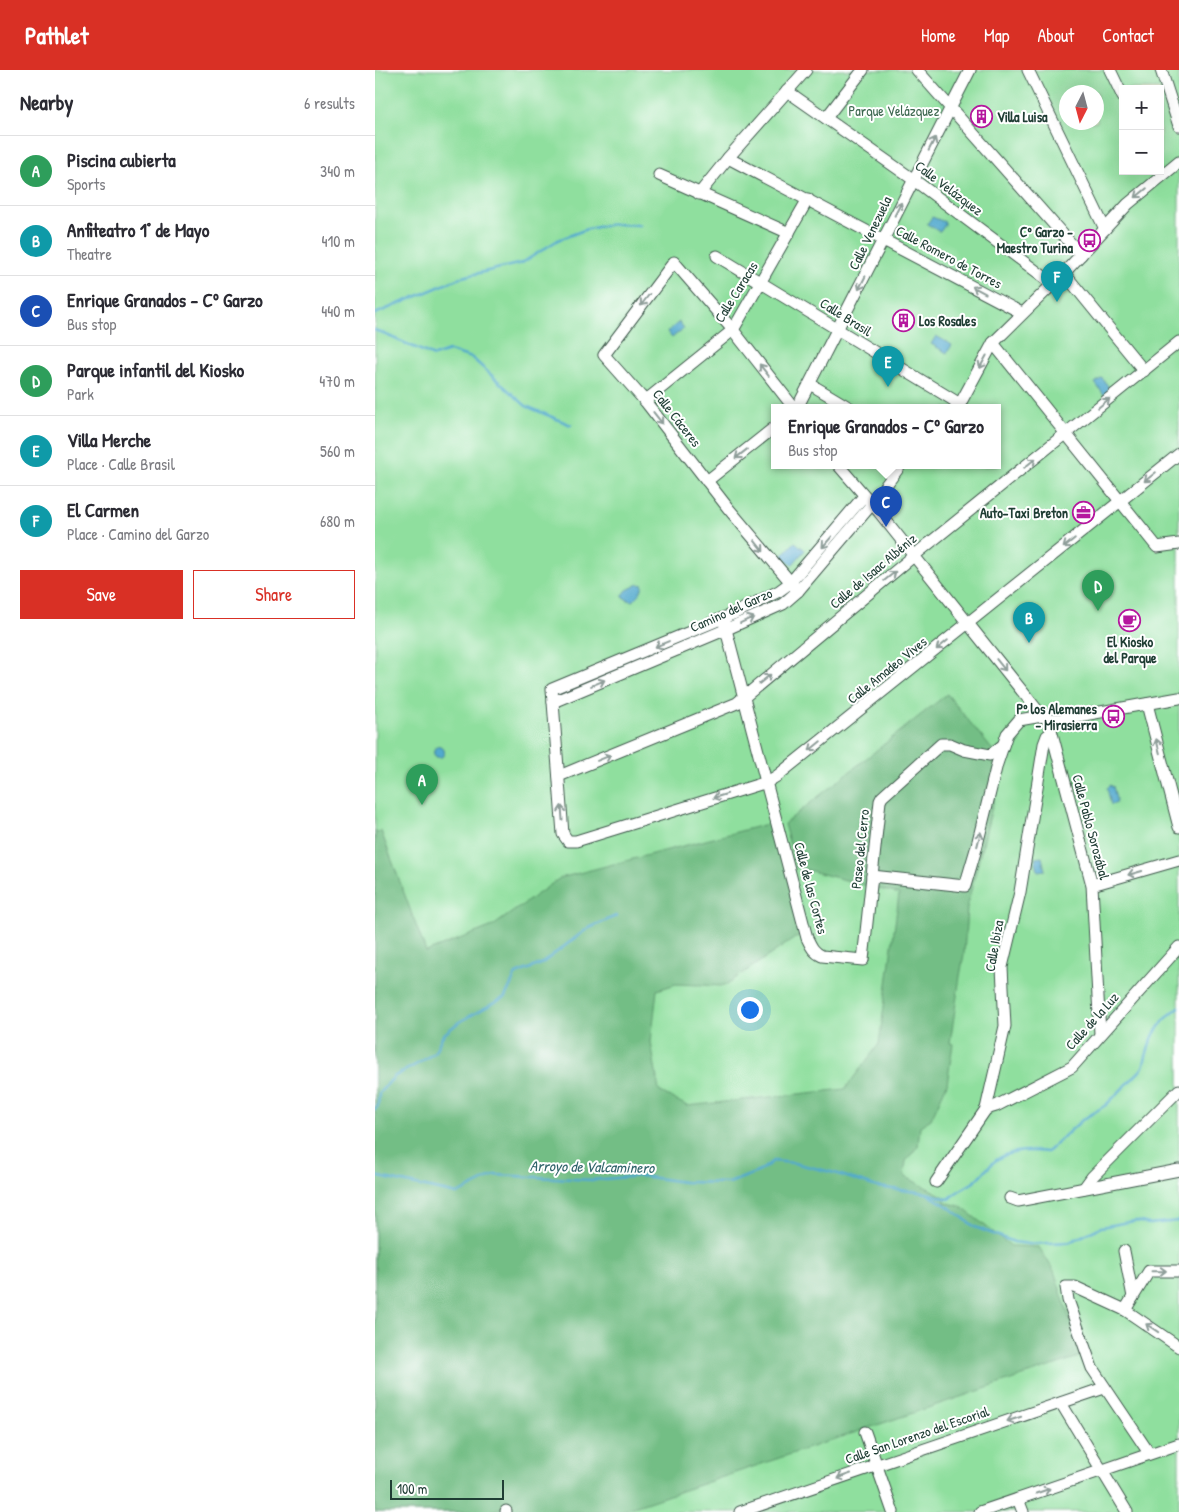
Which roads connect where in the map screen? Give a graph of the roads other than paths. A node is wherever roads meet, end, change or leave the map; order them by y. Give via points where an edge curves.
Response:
1 (806, 70) edge
2 (863, 70) edge
3 (917, 70) edge
4 (970, 70) edge
5 (1028, 70) edge
6 (1111, 70) edge
7 (1161, 70) edge
8 (1119, 89) edge
9 (787, 91) junction
10 (950, 109) junction
11 (826, 118) junction
12 (1179, 126) edge
13 (728, 158) junction
14 (1179, 162) edge
15 (1164, 171) edge
16 (659, 175) dead end
17 (1157, 175) edge
18 (914, 180) junction
19 (699, 194) junction
20 (808, 199) junction
21 (1105, 229) junction
22 (789, 233) junction
23 (884, 239) junction
24 (1081, 255) junction
25 (717, 256) dead end
26 (1064, 273) junction
27 (761, 282) junction
28 (1052, 284) junction
29 (1022, 313) junction
30 (733, 330) junction
31 (838, 330) junction
32 (993, 342) junction
33 (1179, 342) edge
34 (1144, 371) junction
35 (810, 384) junction
36 (645, 401) junction
37 (793, 404) edge
38 (798, 404) edge
39 (843, 404) edge
40 (954, 404) edge
41 (958, 404) edge
42 (771, 430) edge
43 (1066, 434) junction
44 (1179, 454) edge
45 (842, 469) edge
46 (897, 469) edge
47 (707, 481) junction
48 (868, 500) junction
49 (1120, 501) junction
50 (1179, 544) edge
51 (914, 556) junction
52 (794, 587) junction
53 (725, 624) junction
54 (968, 624) junction
55 (744, 696) junction
56 (1179, 698) edge
57 (553, 702) junction
58 (1147, 704) junction
59 (1045, 717) junction
60 (1051, 733) junction
61 (1003, 745) junction
62 (559, 776) junction
63 (767, 782) junction
64 (1179, 827) edge
65 (1179, 860) edge
66 (872, 876) junction
67 (1092, 885) junction
68 (1179, 947) edge
69 (863, 960) joint
70 (1100, 1034) junction
71 (1179, 1090) edge
72 (986, 1108) junction
73 (1179, 1170) edge
74 (936, 1182) dead end
75 (1084, 1188) junction
76 (1009, 1198) dead end
77 (1124, 1251) dead end
78 (1179, 1271) edge
79 (1133, 1297) junction
80 (1125, 1310) junction
81 (1179, 1347) edge
82 (1104, 1388) junction
83 (1061, 1403) junction
84 (865, 1432) dead end
85 (1179, 1444) edge
86 (1149, 1453) junction
87 (877, 1464) junction
88 (1101, 1471) junction
89 (1018, 1499) junction
90 (762, 1508) edge
91 (741, 1512) edge
92 (893, 1512) edge
93 (980, 1512) edge
94 (1023, 1512) edge
95 (1127, 1512) edge

1 - 9 street
2 - 11 street
3 - 10 street
4 - 10 street, Calle Venezuela
5 - 21 street
6 - 8 street
7 - 12 street
9 - 11 street, Calle Velázquez
9 - 13 street
18 -> 10 street, Calle Venezuela
10 - 24 street
11 - 18 street, Calle Velázquez
13 - 19 street
13 - 20 street, Calle Romero de Torres
14 - 15 street
16 - 19 street
17 -> 21 street
23 -> 18 street, Calle Venezuela
18 - 28 street, Calle Velázquez
19 - 22 street
20 - 22 street, Calle Caracas
20 - 23 street, Calle Romero de Torres
21 - 24 street
22 - 27 street, Calle Caracas
29 -> 23 street, Calle Romero de Torres
23 -> 31 street, Calle Venezuela
24 - 26 street
25 - 27 street, Calle Brasil
26 - 28 street
26 - 34 street
27 - 30 street, Calle Caracas
27 - 31 street, Calle Brasil
28 - 29 street
29 - 32 street
30 - 36 street, Calle Caracas
30 -> 36 street, Calle Cáceres via 674,262 604,354
37 -> 30 street
31 - 35 street, Calle Venezuela
31 - 40 street, Calle Brasil
32 -> 41 street
32 - 43 street
33 - 34 street, Calle de Isaac Albéniz
43 -> 34 street, Calle de Isaac Albéniz
35 - 38 street, Calle Venezuela
35 - 39 street
36 -> 47 street, Calle Cáceres
42 -> 47 street
43 - 49 street
51 -> 43 street, Calle de Isaac Albéniz
44 -> 49 street, Calle Amadeo Vives
45 - 48 street
46 - 48 street, Camino del Garzo
47 -> 52 street, Calle Cáceres
48 - 51 street
48 - 52 street, Camino del Garzo
49 - 50 street via 1157,547
49 -> 54 street, Calle Amadeo Vives
51 - 54 street
55 -> 51 street, Calle de Isaac Albéniz
52 - 53 street, Camino del Garzo via 779,592
53 - 55 street
57 -> 53 street, Camino del Garzo
53 -> 57 street, Camino del Garzo via 552,689
54 -> 59 street
54 -> 63 street, Calle Amadeo Vives
62 -> 55 street, Calle de Isaac Albéniz via 737,703
55 - 63 street
56 - 58 street
57 - 62 street
58 - 59 street via 1061,719
64 -> 58 street
59 - 60 street, Calle Pablo Sorozábal
59 - 61 street via 1019,720 1007,734
60 - 67 street, Calle Pablo Sorozábal
60 - 72 street, Calle Ibiza via 1044,744 1020,892 1002,967 1005,1026
61 - 66 street, Paseo del Cerro via 990,755 941,744 882,796
66 -> 61 street via 965,886
63 -> 62 street, Calle Amadeo Vives via 568,841 563,834
63 - 69 street, Calle de las Cortes via 807,938 813,950 822,956
65 -> 67 street
66 - 69 street, Paseo del Cerro
67 - 70 street, Calle Pablo Sorozábal
68 - 70 street, Calle de la Luz
70 - 72 street, Calle de la Luz via 1072,1067
71 - 75 street
72 - 74 street, Calle Ibiza
73 - 75 street
75 - 76 street via 1018,1201
77 - 79 street
79 -> 78 street via 1149,1271
79 - 80 street
81 -> 80 street
80 - 82 street via 1075,1287 1065,1286 1092,1368
82 - 83 street, Calle San Lorenzo del Escorial
82 - 86 street
83 -> 87 street, Calle San Lorenzo del Escorial
83 - 88 street
84 - 87 street
85 - 86 street
86 - 88 street
87 -> 90 street, Calle San Lorenzo del Escorial
87 - 92 street
89 -> 88 street
88 - 95 street
89 - 93 street
89 - 94 street
90 - 91 street, Calle San Lorenzo del Escorial

